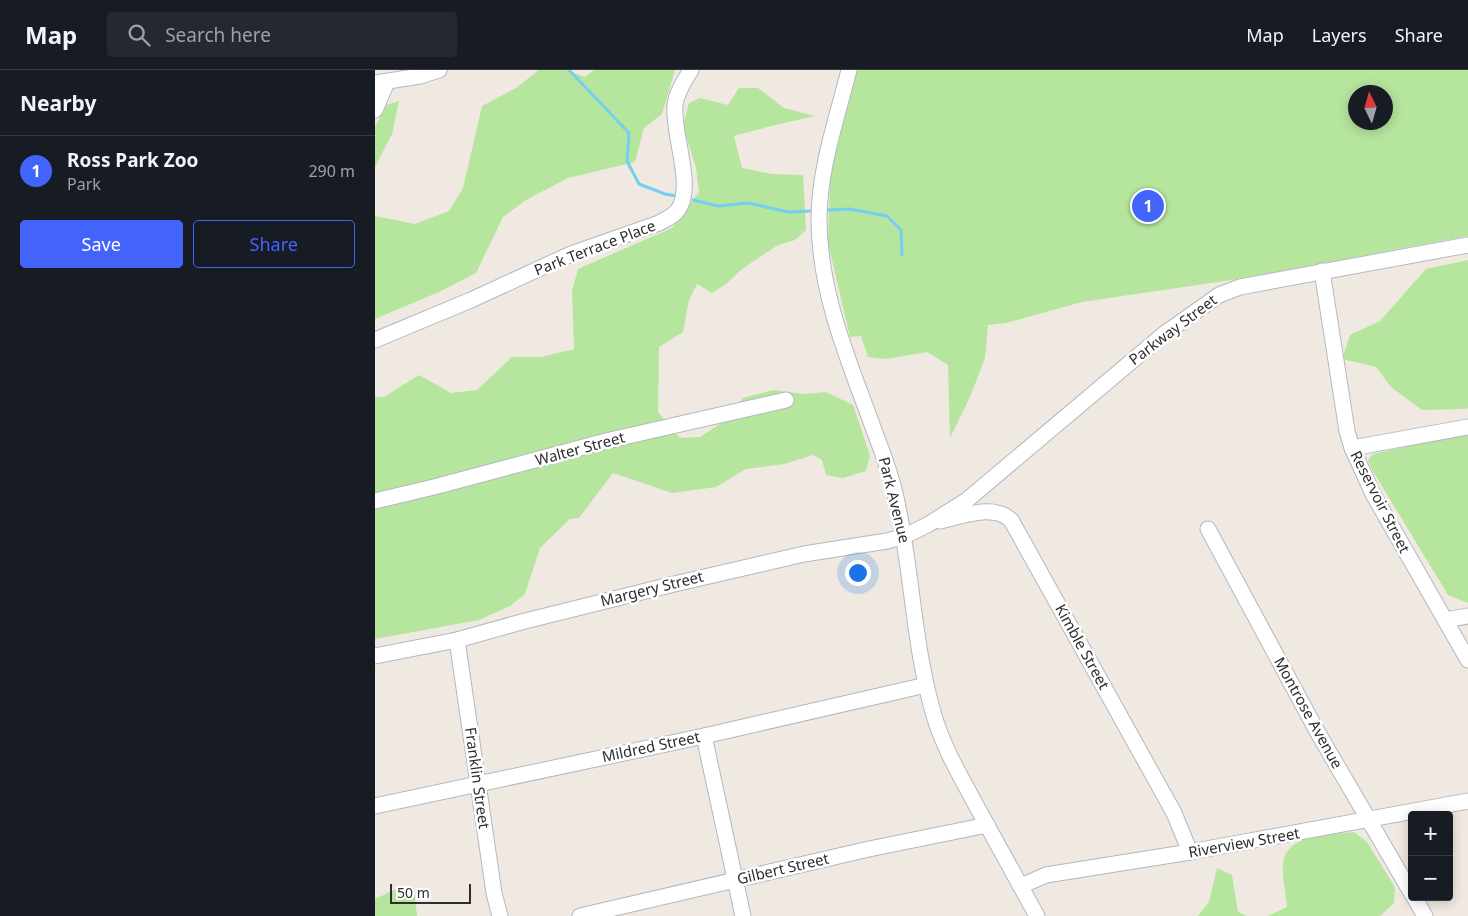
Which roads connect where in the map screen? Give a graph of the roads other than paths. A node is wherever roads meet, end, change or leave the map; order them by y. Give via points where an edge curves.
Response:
1 (439, 70) edge
2 (691, 70) edge
3 (849, 70) edge
4 (381, 82) edge
5 (375, 110) edge
6 (1468, 245) edge
7 (1322, 271) junction
8 (375, 340) edge
9 (786, 400) dead end
10 (1468, 427) edge
11 (1352, 448) junction
12 (375, 501) edge
13 (929, 524) junction
14 (1208, 530) dead end
15 (905, 536) junction
16 (1468, 616) edge
17 (1445, 620) junction
18 (457, 640) junction
19 (375, 656) edge
20 (1468, 660) edge
21 (926, 685) junction
22 (704, 736) junction
23 (478, 783) junction
24 (1468, 801) edge
25 (375, 806) edge
26 (1368, 820) junction
27 (987, 825) junction
28 (1190, 852) junction
29 (735, 880) junction
30 (1021, 886) junction
31 (1408, 887) edge
32 (1416, 901) edge
33 (500, 916) edge
34 (580, 916) edge
35 (743, 916) edge
36 (1037, 916) edge
37 (1425, 916) edge

1 - 4 street
2 - 8 street, Park Terrace Place via 675,103 685,185 684,199 678,211 659,223 571,254
3 - 15 street, Park Avenue via 824,170 819,219 825,279 833,316 890,474
4 - 5 street
6 - 7 street, Parkway Street
7 - 11 street, Reservoir Street
7 - 13 street, Parkway Street via 1219,294 1164,334 967,500
9 - 12 street, Walter Street via 606,441
10 - 11 street
11 - 17 street, Reservoir Street via 1373,494
13 - 15 street, Margery Street
13 - 28 street, Kimble Street via 985,512 998,512 1011,520 1174,813
14 - 26 street, Montrose Avenue
15 - 18 street, Margery Street via 804,554 679,582
15 - 21 street, Park Avenue
16 - 17 street
17 - 20 street, Reservoir Street
18 - 19 street, Margery Street
18 - 23 street, Franklin Street
21 - 22 street, Mildred Street
21 - 27 street, Park Avenue via 949,754
22 - 23 street, Mildred Street
22 - 29 street
23 - 25 street, Mildred Street
23 - 33 street, Franklin Street
24 - 26 street, Riverview Street
26 - 28 street, Riverview Street
26 - 31 street, Montrose Avenue
27 - 29 street, Gilbert Street
27 - 30 street, Park Avenue
28 - 30 street, Riverview Street via 1046,875
29 - 34 street, Gilbert Street
29 - 35 street
30 - 36 street, Park Avenue
32 - 37 street

